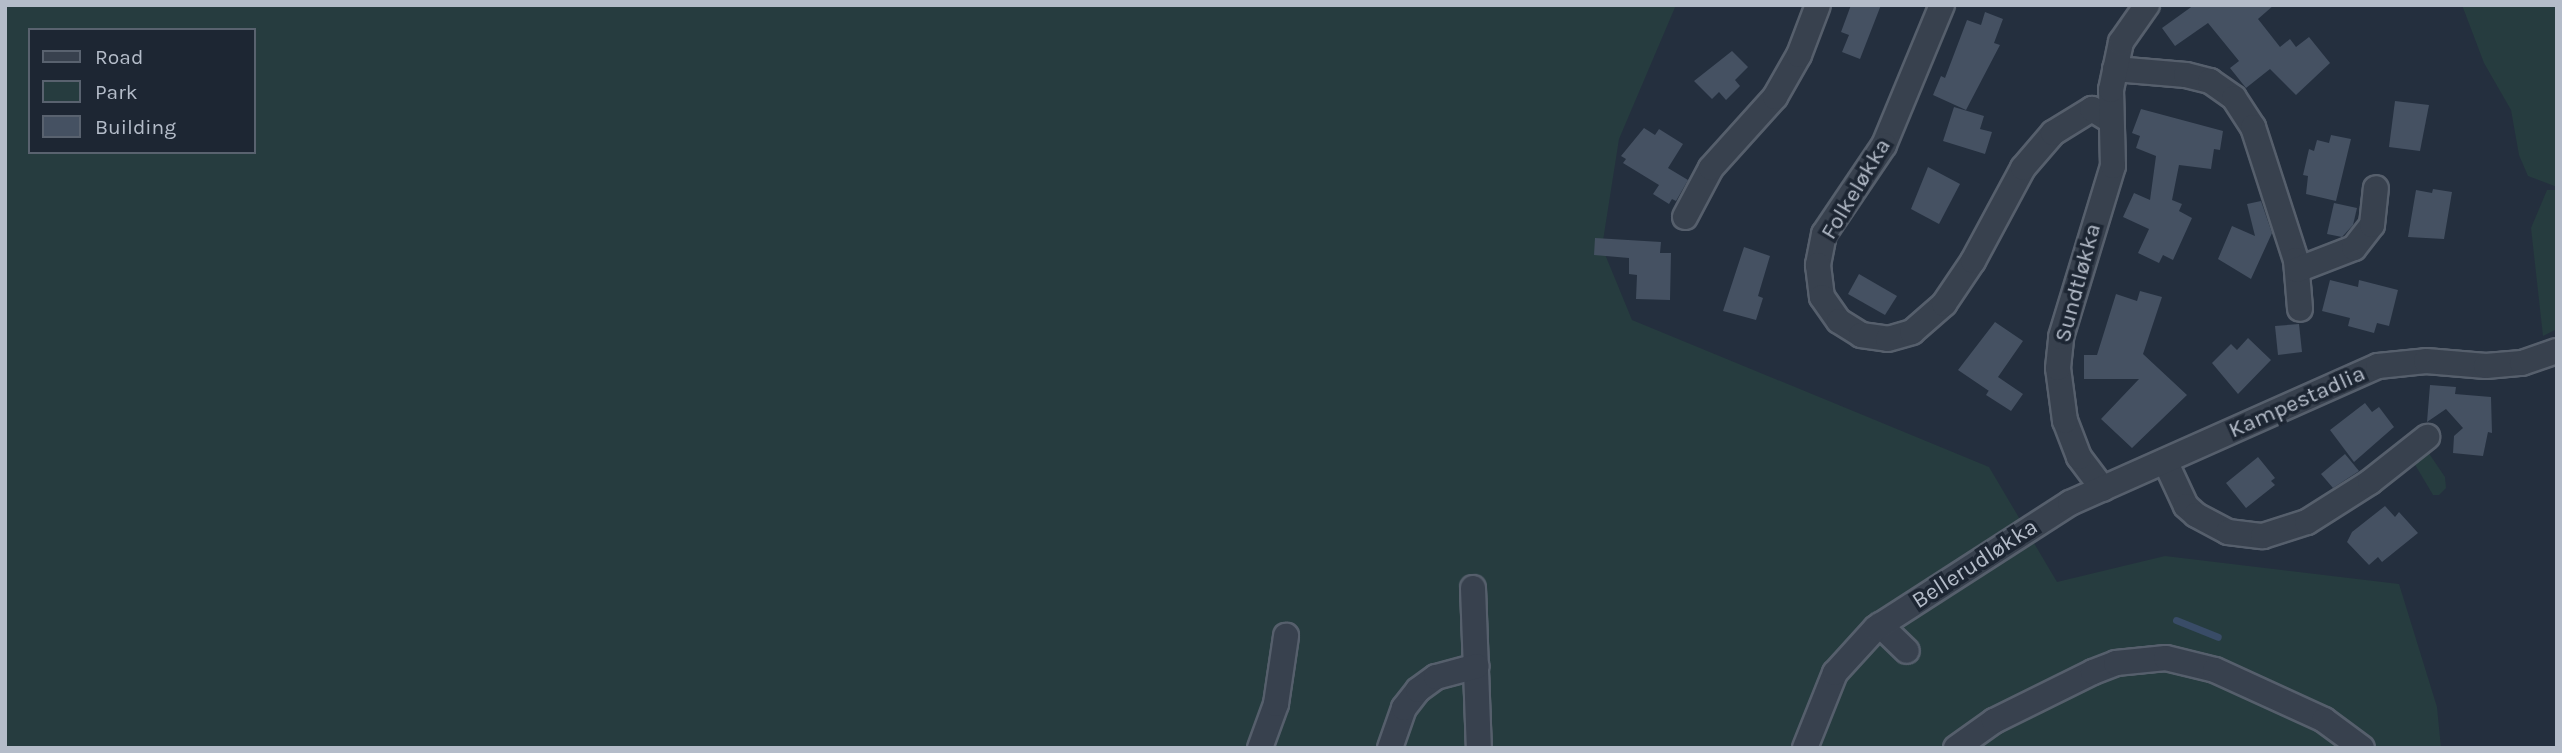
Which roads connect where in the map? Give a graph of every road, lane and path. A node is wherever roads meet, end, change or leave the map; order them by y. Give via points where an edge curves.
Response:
1 (1818, 5) edge
2 (1942, 5) edge
3 (2147, 5) edge
4 (2115, 69) junction
5 (2111, 121) junction
6 (2376, 188) dead end
7 (1685, 217) dead end
8 (2297, 270) junction
9 (2300, 309) dead end
10 (2557, 351) edge
11 (2427, 437) dead end
12 (2166, 463) junction
13 (2103, 489) junction
14 (2070, 503) joint
15 (1473, 588) dead end
16 (1880, 625) junction
17 (1286, 636) dead end
18 (1907, 652) dead end
19 (1477, 666) junction
20 (1260, 748) edge
21 (1390, 748) edge
22 (1479, 748) edge
23 (1805, 748) edge
24 (1956, 748) edge
25 (2362, 748) edge

1 - 7 street via 1799,55 1775,97 1711,168
2 - 5 street, Folkeløkka via 1884,145 1824,234 1818,265 1822,297 1839,321 1861,335 1888,339 1912,332 1944,304 2023,168 2053,133 2092,109
3 - 4 street, Sundtløkka via 2121,42
4 - 5 street, Sundtløkka
4 - 8 street via 2186,75 2210,81 2234,98 2253,127
5 - 13 street, Sundtløkka via 2112,166 2061,337 2058,368 2065,422 2079,457
6 - 8 street via 2372,225 2354,248
8 - 9 street
10 - 12 street, Kampestadlia via 2522,363 2486,366 2426,361 2378,366
11 - 12 street via 2370,482 2307,522 2263,536 2228,532 2196,515 2186,506
12 - 13 street, Kampestadlia
13 - 14 street, Kampestadlia
14 - 16 street, Bellerudløkka
15 - 19 street
16 - 18 street
16 - 23 street, Bellerudløkka via 1835,673
17 - 20 street via 1276,704
19 - 21 street via 1436,677 1418,690 1404,708
19 - 22 street
24 - 25 street via 1994,722 2093,673 2129,661 2166,658 2215,670 2325,720

